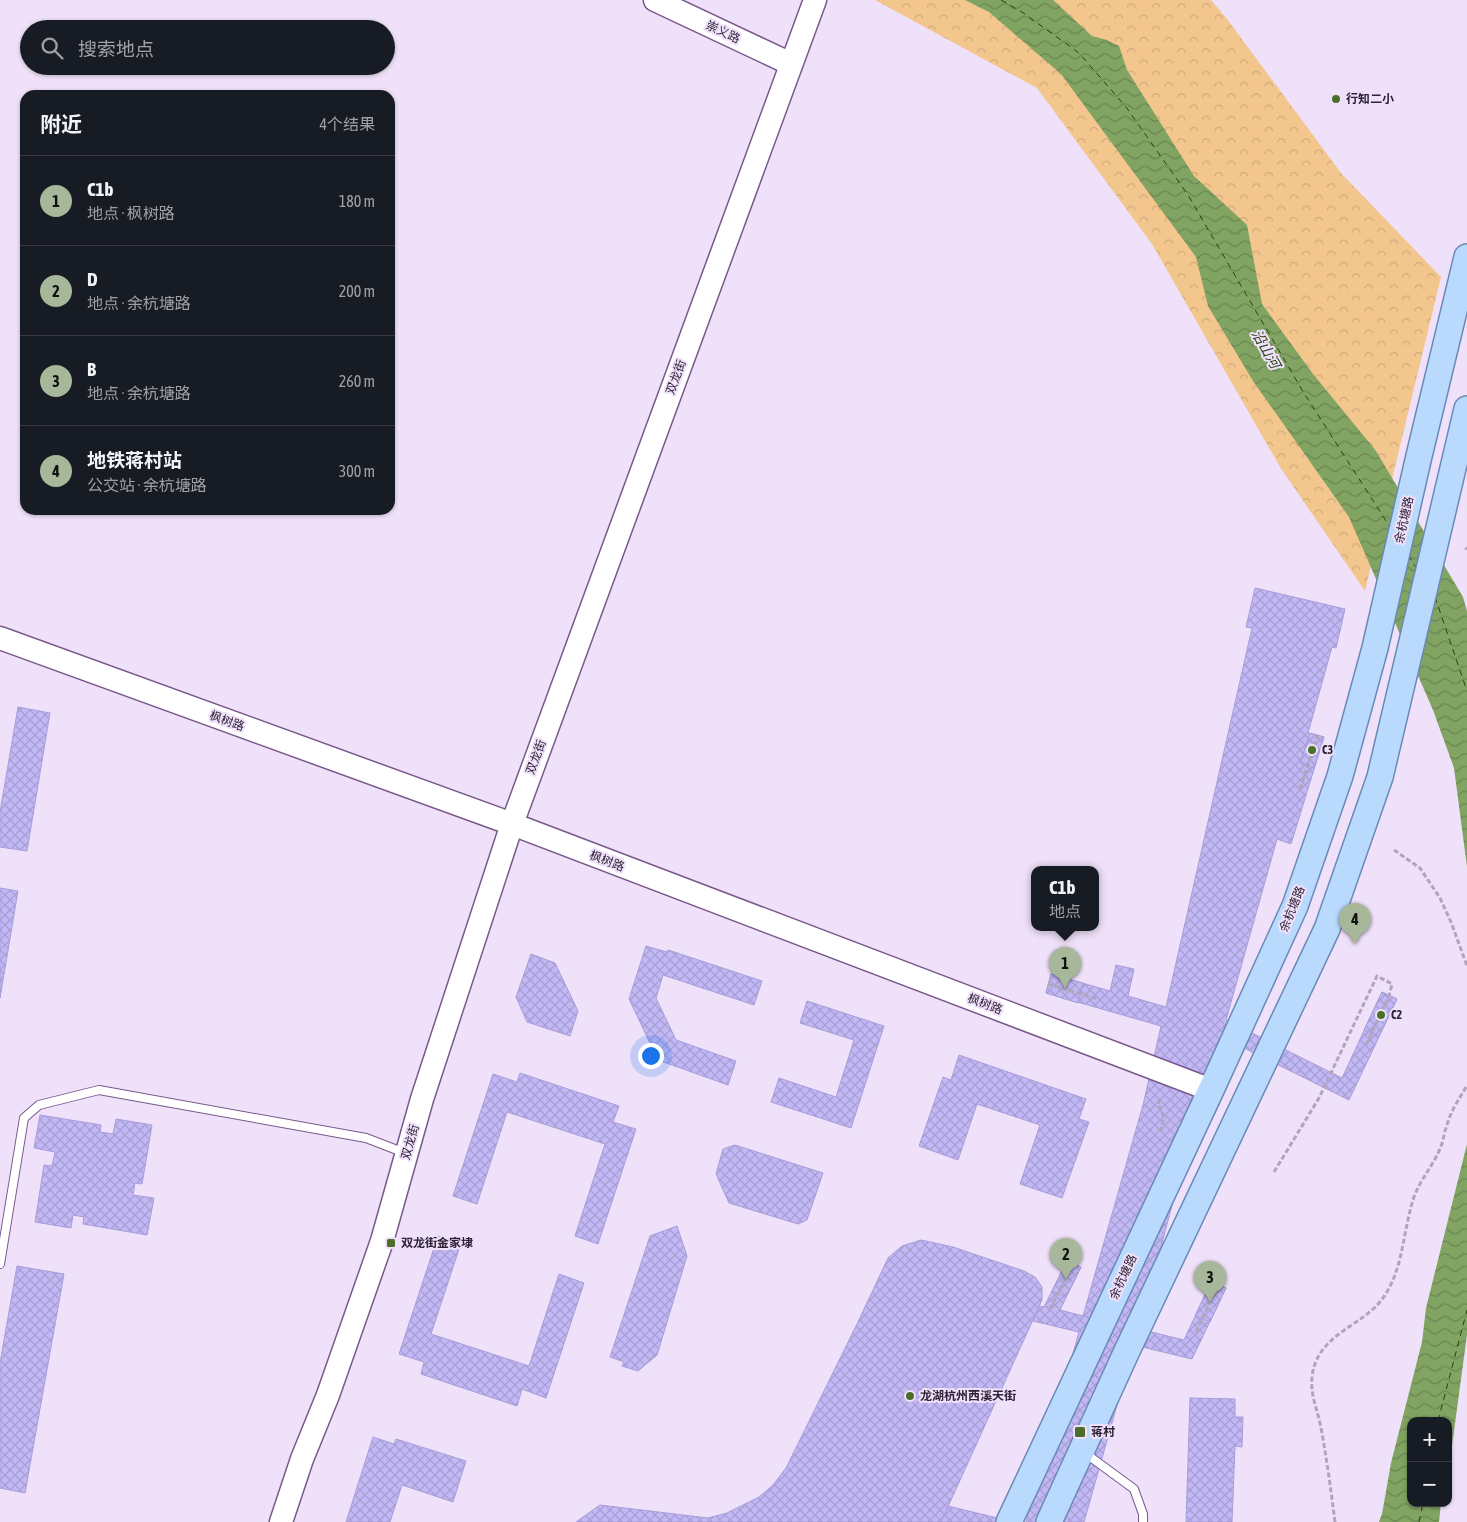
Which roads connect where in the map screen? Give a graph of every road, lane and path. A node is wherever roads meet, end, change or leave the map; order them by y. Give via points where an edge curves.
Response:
1 (654, 0) edge
2 (815, 0) edge
3 (791, 64) junction
4 (1467, 257) edge
5 (1467, 409) edge
6 (0, 638) edge
7 (1318, 736) dead end
8 (1300, 789) dead end
9 (512, 824) junction
10 (1394, 850) dead end
11 (1467, 966) edge
12 (1048, 984) dead end
13 (1097, 999) dead end
14 (1366, 1045) dead end
15 (1467, 1085) edge
16 (1211, 1090) junction
17 (1160, 1099) dead end
18 (1164, 1132) dead end
19 (407, 1154) junction
20 (1274, 1172) dead end
21 (0, 1264) edge
22 (1073, 1264) dead end
23 (1218, 1285) dead end
24 (1050, 1309) dead end
25 (1196, 1332) dead end
26 (1082, 1450) junction
27 (281, 1522) edge
28 (1009, 1522) edge
29 (1049, 1522) edge
30 (1143, 1522) edge
31 (1335, 1522) edge

1 - 3 street, 崇义路
2 - 3 street, 双龙街
3 - 9 street, 双龙街
4 - 16 main road, 余杭塘路 via 1375,648 1340,776 1295,906
5 - 26 main road via 1380,777 1327,929
6 - 9 street, 枫树路
7 - 8 path
9 - 16 street, 枫树路
9 - 19 street, 双龙街
10 - 11 path via 1420,868 1440,898
12 - 13 path
14 - 20 path via 1392,984 1377,976 1319,1098
15 - 31 path via 1447,1123 1440,1150 1414,1196 1389,1289 1379,1305 1334,1336 1315,1364 1312,1396 1325,1450
16 - 28 main road, 余杭塘路
17 - 18 path via 1158,1104 1164,1117 1161,1130
19 - 21 lane via 366,1138 99,1090 39,1105 24,1118
19 - 27 street, 双龙街 via 382,1241
22 - 24 path
23 - 25 path
26 - 29 main road
26 - 30 lane via 1134,1489

